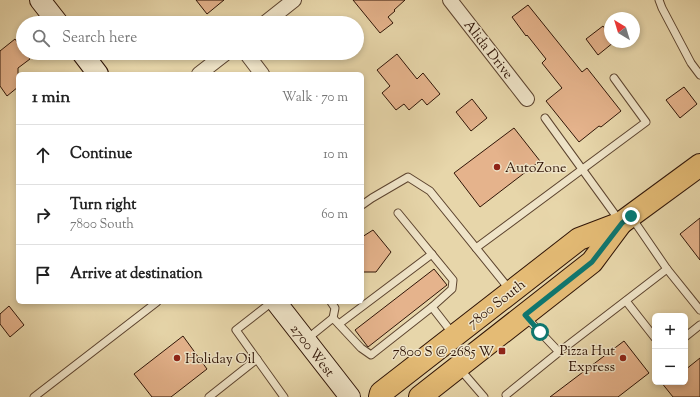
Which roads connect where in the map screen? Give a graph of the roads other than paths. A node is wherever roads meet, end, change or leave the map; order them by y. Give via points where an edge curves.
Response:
1 (40, 0) edge
2 (294, 0) edge
3 (450, 0) edge
4 (659, 0) edge
5 (53, 16) edge
6 (274, 16) edge
7 (87, 60) edge
8 (217, 60) edge
9 (251, 60) edge
10 (96, 72) edge
11 (202, 72) edge
12 (260, 72) edge
13 (700, 75) edge
14 (614, 78) dead end
15 (527, 99) dead end
16 (545, 118) dead end
17 (700, 165) edge
18 (583, 169) junction
19 (364, 204) edge
20 (398, 213) dead end
21 (626, 219) junction
22 (476, 248) junction
23 (432, 254) junction
24 (667, 269) junction
25 (512, 292) junction
26 (626, 301) junction
27 (154, 304) edge
28 (269, 304) edge
29 (278, 304) edge
30 (332, 304) edge
31 (432, 307) junction
32 (700, 310) edge
33 (525, 315) junction
34 (333, 318) junction
35 (339, 324) junction
36 (700, 324) edge
37 (652, 334) edge
38 (688, 334) edge
39 (454, 336) junction
40 (305, 340) junction
41 (559, 352) junction
42 (257, 359) junction
43 (458, 367) junction
44 (506, 395) dead end
45 (34, 397) edge
46 (209, 397) edge
47 (284, 397) edge
48 (350, 397) edge
49 (380, 397) edge
50 (420, 397) edge
51 (484, 397) edge

1 - 5 main road
2 - 6 street
3 - 15 street, Alida Drive
4 - 13 lane via 691,63
7 - 10 main road
8 - 11 street
9 - 12 street
14 - 18 lane via 646,122
16 - 18 lane
17 - 21 main road, 7800 South
18 - 21 lane
18 - 22 lane
19 - 22 lane via 408,177 430,191
20 - 23 lane
21 - 24 lane
21 - 25 main road, 7800 South via 579,239
21 - 33 main road, 7800 South via 592,262
22 - 25 lane
23 - 31 lane via 453,280 452,289
23 - 35 lane
24 - 26 lane
24 - 32 lane
25 - 39 main road, 7800 South
26 - 37 lane
26 - 41 lane
27 - 45 lane
28 - 42 lane via 236,330
29 - 40 main road, 2700 West
30 - 34 lane via 335,308
31 - 35 lane via 371,355
31 - 39 lane
33 - 41 lane
33 - 43 main road, 7800 South
34 - 35 lane
34 - 40 lane
36 - 38 lane
39 - 49 main road, 7800 South via 381,393
40 - 48 main road, 2700 West
41 - 44 lane
42 - 46 lane
42 - 47 lane
43 - 50 main road, 7800 South
43 - 51 lane

